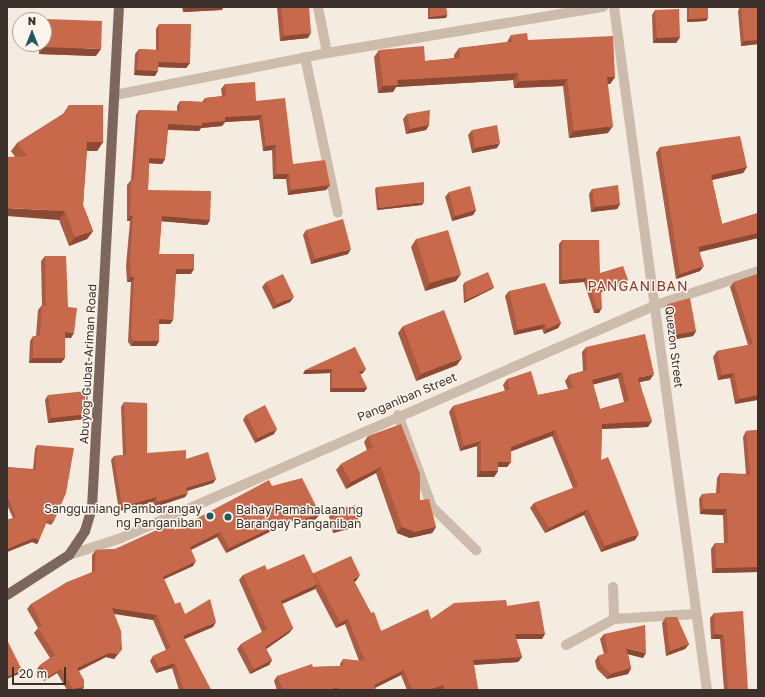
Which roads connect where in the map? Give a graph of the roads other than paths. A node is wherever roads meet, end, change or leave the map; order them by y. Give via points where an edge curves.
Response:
1 (119, 7) edge
2 (318, 7) edge
3 (603, 7) edge
4 (614, 7) edge
5 (327, 53) junction
6 (305, 57) junction
7 (115, 95) junction
8 (338, 213) dead end
9 (758, 272) edge
10 (656, 305) junction
11 (398, 415) junction
12 (476, 550) dead end
13 (69, 555) junction
14 (612, 586) dead end
15 (7, 595) edge
16 (695, 614) junction
17 (614, 619) junction
18 (566, 645) dead end
19 (707, 690) edge

1 - 7 main road, Abuyog-Gubat-Ariman Road
2 - 5 street
3 - 5 street
4 - 10 street, Quezon Street
5 - 6 street
6 - 7 street
6 - 8 street
7 - 13 main road, Abuyog-Gubat-Ariman Road via 96,473 85,531
9 - 10 street, Panganiban Street
10 - 11 street, Panganiban Street
10 - 16 street, Quezon Street
11 - 12 street via 432,507
11 - 13 street, Panganiban Street via 121,538
13 - 15 main road, Abuyog-Gubat-Ariman Road
14 - 17 street
16 - 17 street
16 - 19 street, Quezon Street
17 - 18 street

